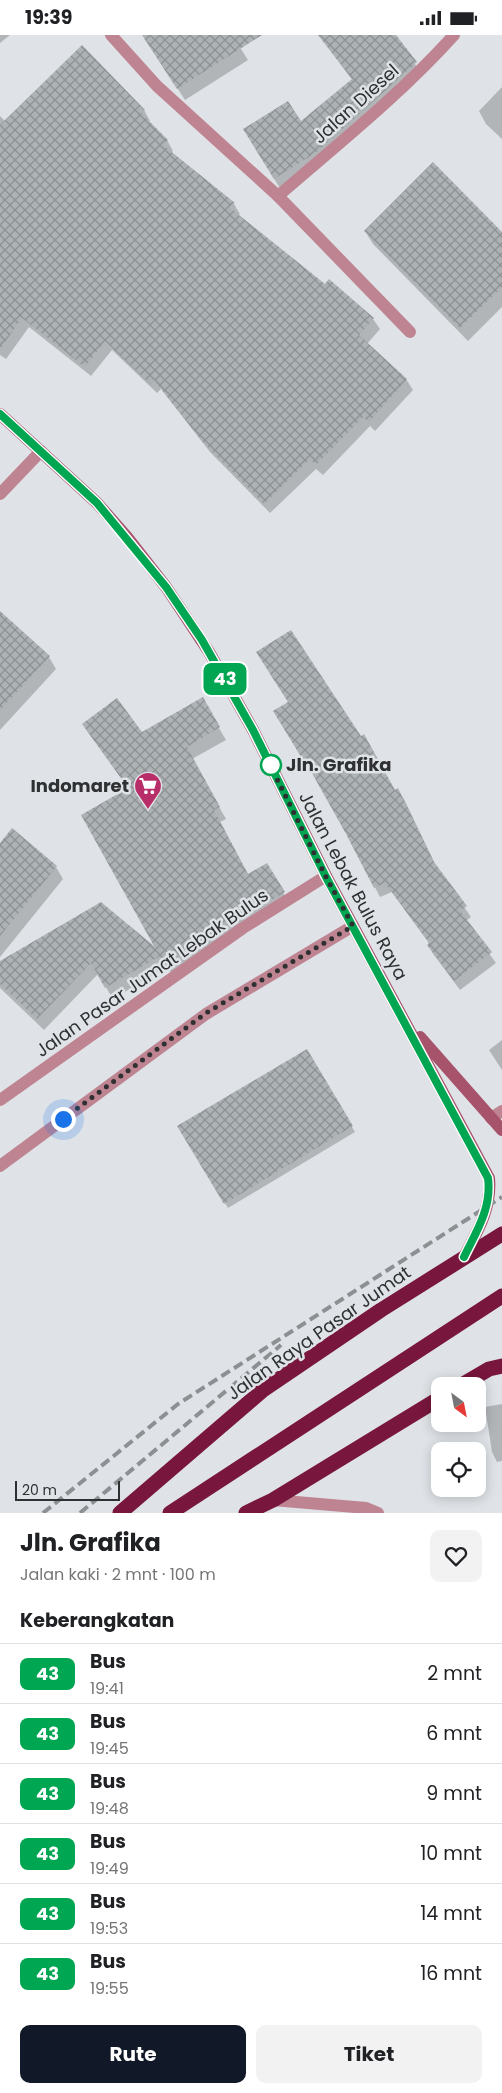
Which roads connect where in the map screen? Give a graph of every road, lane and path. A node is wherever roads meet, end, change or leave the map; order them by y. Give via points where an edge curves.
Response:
1 (110, 35) edge
2 (454, 35) edge
3 (278, 196) junction
4 (410, 332) dead end
5 (0, 414) edge
6 (41, 451) junction
7 (0, 494) edge
8 (326, 877) junction
9 (353, 926) junction
10 (405, 1020) junction
11 (0, 1101) edge
12 (502, 1111) edge
13 (491, 1118) junction
14 (502, 1130) edge
15 (0, 1166) edge
16 (502, 1234) edge
17 (464, 1257) junction
18 (502, 1296) edge
19 (502, 1366) edge
20 (475, 1377) edge
21 (431, 1403) edge
22 (272, 1500) junction
23 (120, 1513) edge
24 (170, 1513) edge
25 (246, 1513) edge
26 (378, 1513) edge

1 - 3 street via 157,86
2 - 3 street, Jalan Diesel via 385,104
3 - 4 street
5 - 6 main road, Jalan Lebak Bulus Raya
6 - 7 street
6 - 8 main road, Jalan Lebak Bulus Raya via 97,503 188,618 253,730
8 - 9 main road, Jalan Lebak Bulus Raya
8 - 11 street, Jalan Pasar Jumat Lebak Bulus via 243,928
9 - 10 main road, Jalan Lebak Bulus Raya
9 - 15 street via 206,1013
10 - 13 main road, Jalan Lebak Bulus Raya
10 - 17 main road, Jalan Lebak Bulus Raya via 488,1178 488,1208
12 - 13 street
13 - 14 main road, Jalan Lebak Bulus Raya
16 - 17 highway, Jalan Raya Pasar Jumat
17 - 23 highway, Jalan Raya Pasar Jumat via 263,1390
18 - 24 highway
19 - 20 highway
21 - 22 highway
22 - 25 highway
22 - 26 street via 366,1508

